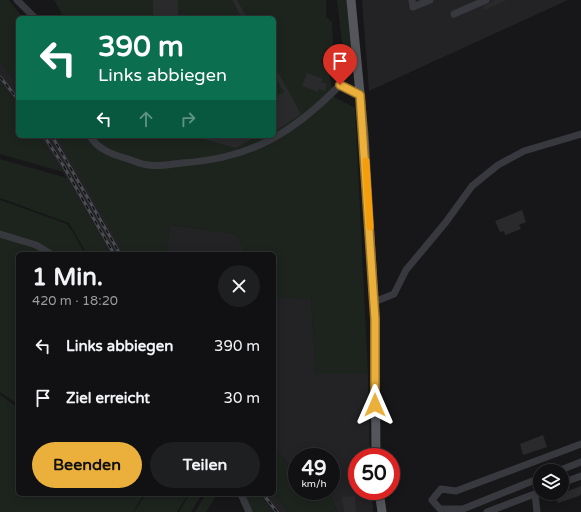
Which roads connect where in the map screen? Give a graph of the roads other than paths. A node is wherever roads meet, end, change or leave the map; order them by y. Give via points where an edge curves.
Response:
1 (17, 0) edge
2 (351, 0) edge
3 (412, 0) edge
4 (430, 0) edge
5 (486, 0) edge
6 (477, 2) edge
7 (454, 14) dead end
8 (33, 16) edge
9 (360, 95) junction
10 (581, 134) edge
11 (276, 136) edge
12 (91, 138) edge
13 (273, 138) edge
14 (0, 234) edge
15 (48, 252) edge
16 (374, 302) junction
17 (581, 444) edge
18 (376, 448) edge
19 (581, 462) edge
20 (569, 467) edge
21 (581, 476) edge
22 (569, 480) edge
23 (533, 481) edge
24 (533, 495) edge
25 (242, 496) edge
26 (381, 500) edge
27 (538, 500) edge
28 (249, 512) edge
29 (382, 512) edge
30 (487, 512) edge
31 (537, 512) edge

1 - 8 street
2 - 9 main road
3 - 4 street via 413,7
5 - 6 street
6 - 7 street
9 - 11 street via 340,85 304,119
9 - 16 main road
10 - 16 street via 524,151 498,165 472,186 406,270 394,294
12 - 13 street via 110,154 148,166 211,161 240,153
14 - 15 street via 36,245
16 - 18 main road
17 - 23 street via 456,491 441,489 432,500 440,509 463,509
19 - 20 street
21 - 22 street
24 - 30 street
25 - 28 street
26 - 29 main road
27 - 31 street

